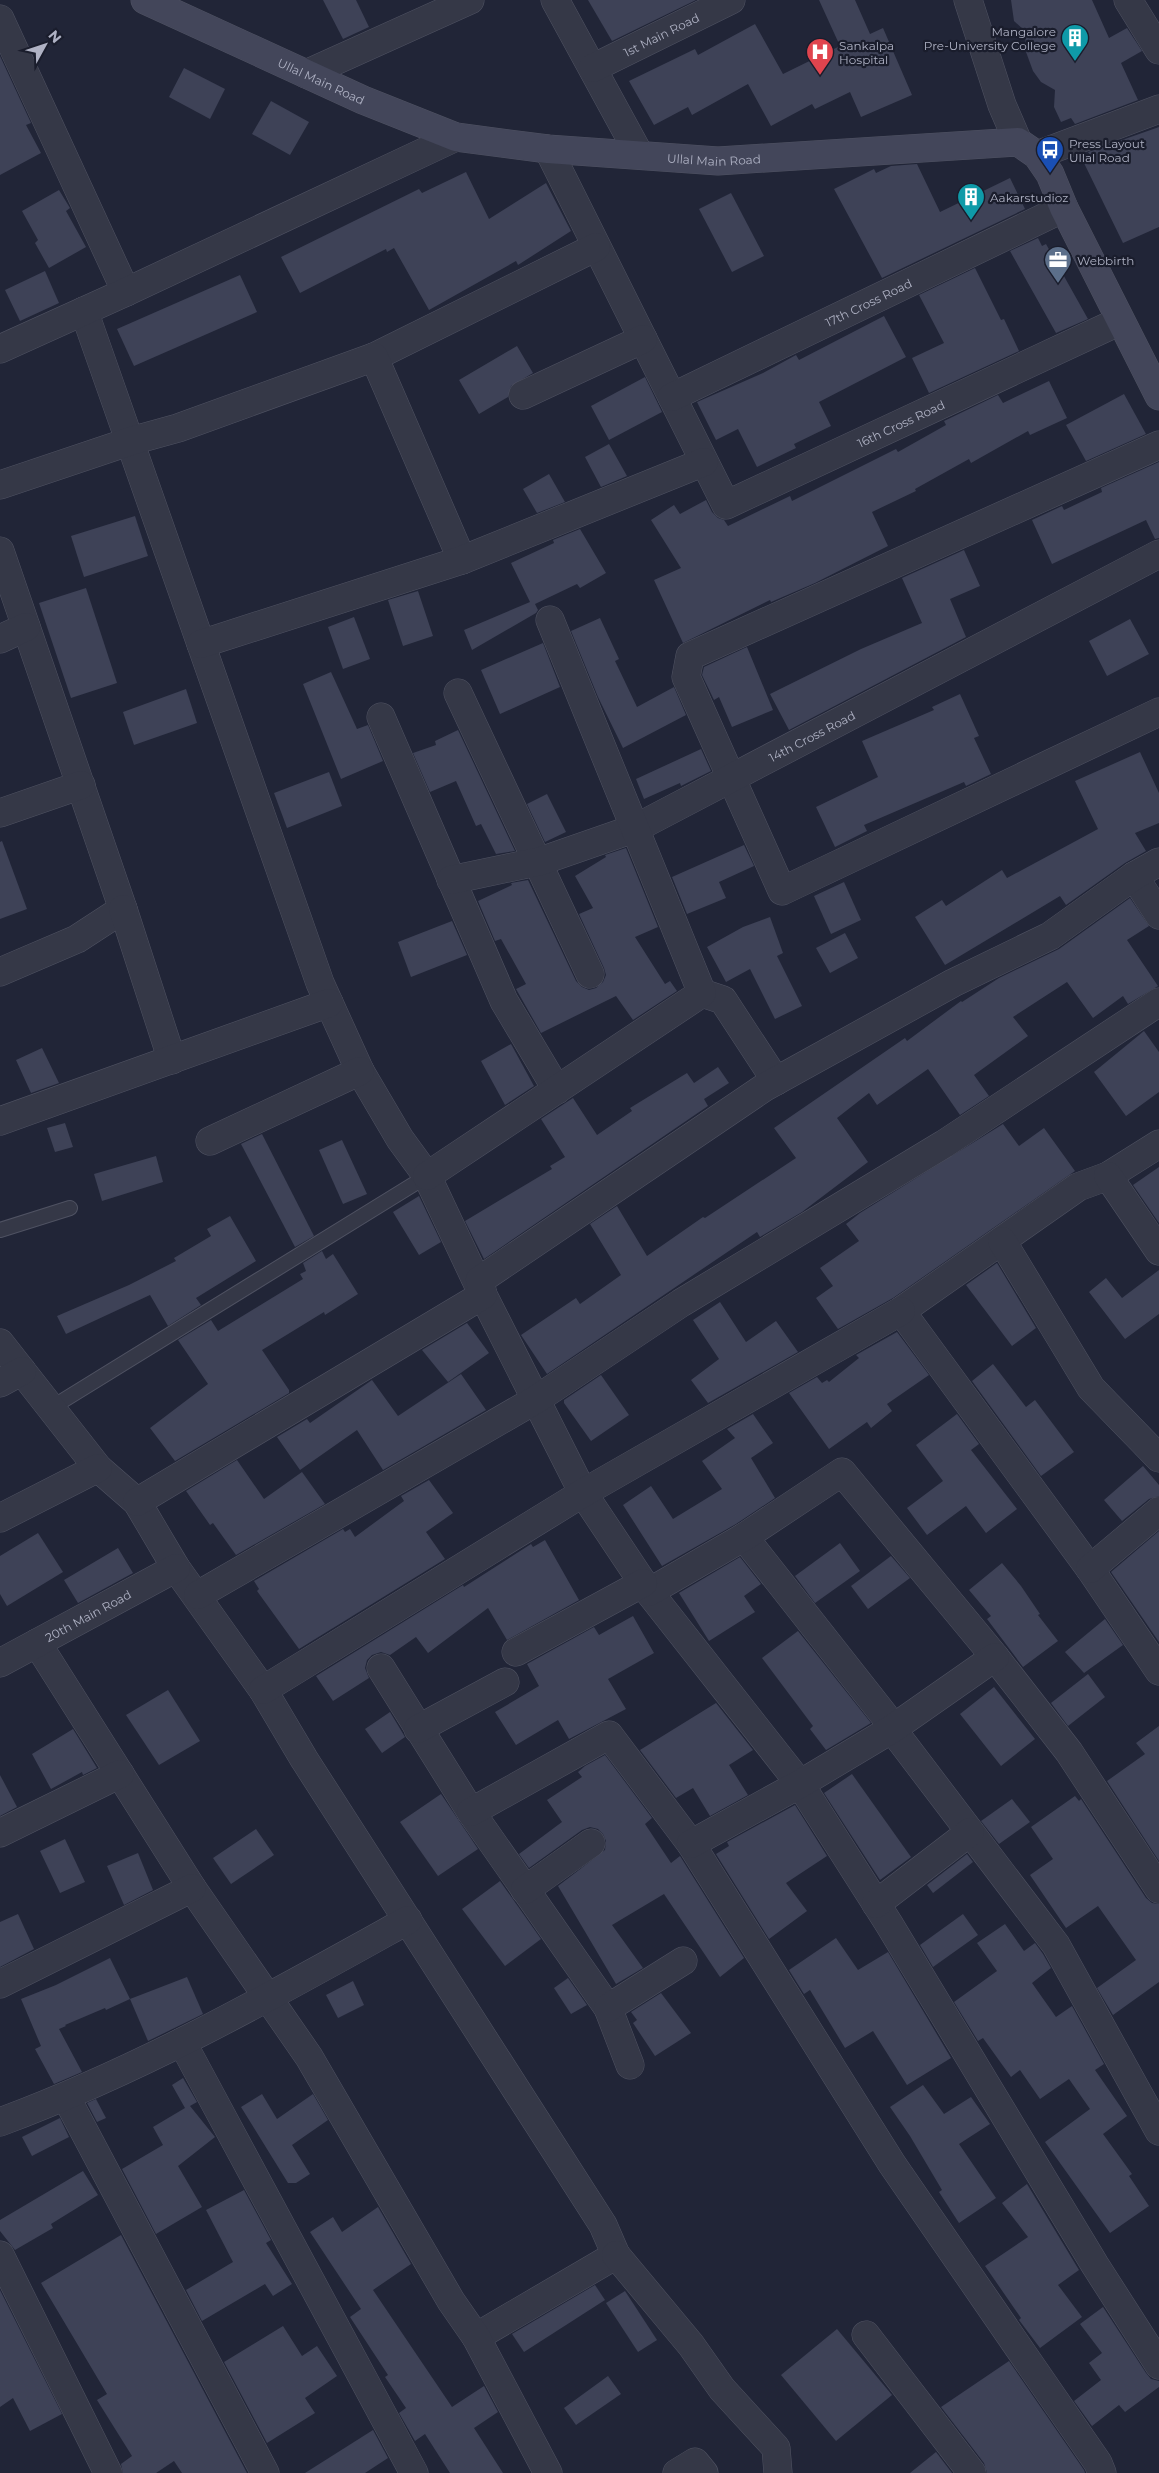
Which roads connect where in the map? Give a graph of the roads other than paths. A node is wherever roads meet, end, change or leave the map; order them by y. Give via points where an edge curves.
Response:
1 (470, 0) edge
2 (555, 0) edge
3 (731, 0) edge
4 (968, 0) edge
5 (1128, 0) edge
6 (157, 2) edge
7 (0, 19) edge
8 (1159, 50) edge
9 (592, 68) junction
10 (306, 74) junction
11 (1159, 109) edge
12 (456, 137) junction
13 (1027, 148) junction
14 (548, 149) junction
15 (639, 154) junction
16 (1064, 208) junction
17 (596, 247) junction
18 (126, 292) junction
19 (84, 311) junction
20 (1120, 321) junction
21 (643, 339) junction
22 (1, 345) edge
23 (374, 357) junction
24 (523, 395) dead end
25 (1159, 396) edge
26 (672, 397) junction
27 (131, 441) junction
28 (1159, 445) edge
29 (704, 462) junction
30 (0, 485) edge
31 (0, 551) edge
32 (1159, 554) edge
33 (462, 560) junction
34 (550, 620) dead end
35 (26, 627) junction
36 (0, 639) edge
37 (201, 644) junction
38 (458, 693) dead end
39 (1159, 712) edge
40 (381, 717) dead end
41 (732, 778) junction
42 (81, 785) junction
43 (0, 813) edge
44 (636, 828) junction
45 (537, 861) junction
46 (1159, 862) edge
47 (1134, 876) junction
48 (450, 880) junction
49 (123, 909) junction
50 (1159, 915) edge
51 (0, 972) edge
52 (590, 974) dead end
53 (702, 993) junction
54 (1159, 1002) edge
55 (329, 1004) junction
56 (172, 1060) junction
57 (360, 1070) junction
58 (776, 1081) junction
59 (557, 1090) junction
60 (0, 1121) edge
61 (210, 1141) dead end
62 (1159, 1144) edge
63 (427, 1176) junction
64 (1108, 1176) junction
65 (70, 1208) dead end
66 (0, 1230) edge
67 (1002, 1241) junction
68 (1159, 1251) edge
69 (483, 1295) junction
70 (902, 1311) junction
71 (0, 1343) edge
72 (11, 1377) edge
73 (537, 1399) junction
74 (51, 1408) junction
75 (1159, 1458) edge
76 (98, 1468) junction
77 (583, 1493) junction
78 (137, 1502) junction
79 (1159, 1511) edge
80 (0, 1518) edge
81 (744, 1537) junction
82 (176, 1568) junction
83 (1090, 1569) junction
84 (646, 1587) junction
85 (198, 1595) junction
86 (37, 1643) junction
87 (516, 1652) dead end
88 (995, 1657) junction
89 (0, 1662) edge
90 (380, 1668) dead end
91 (1159, 1671) edge
92 (505, 1682) dead end
93 (263, 1690) junction
94 (418, 1729) junction
95 (892, 1729) junction
96 (120, 1774) junction
97 (800, 1784) junction
98 (471, 1812) junction
99 (970, 1832) junction
100 (0, 1833) edge
101 (591, 1843) dead end
102 (691, 1844) junction
103 (192, 1888) junction
104 (1159, 1889) edge
105 (525, 1890) junction
106 (876, 1904) junction
107 (408, 1920) junction
108 (684, 1960) dead end
109 (0, 1984) edge
110 (268, 1998) junction
111 (608, 2008) junction
112 (182, 2042) junction
113 (630, 2065) dead end
114 (66, 2097) junction
115 (0, 2122) edge
116 (1159, 2131) edge
117 (0, 2255) edge
118 (616, 2255) junction
119 (866, 2335) dead end
120 (476, 2337) junction
121 (1159, 2365) edge
122 (412, 2472) edge
123 (108, 2473) edge
124 (265, 2473) edge
125 (548, 2473) edge
126 (677, 2473) edge
127 (704, 2473) edge
128 (778, 2473) edge
129 (972, 2473) edge
130 (1102, 2473) edge

1 - 10 street
2 - 9 street
3 - 9 street, 1st Main Road
4 - 13 street via 1002,105
5 - 8 street
6 - 10 main road, Ullal Main Road
7 - 18 street
9 - 15 street
10 - 12 main road, Ullal Main Road
11 - 13 street
12 - 14 main road, Ullal Main Road
12 - 18 street
13 - 15 main road, Ullal Main Road via 718,161
13 - 16 main road via 1050,174
14 - 15 main road, Ullal Main Road
14 - 17 street
16 - 20 main road
16 - 26 street, 17th Cross Road
17 - 21 street
17 - 23 street
18 - 19 street
19 - 22 street
19 - 27 street
20 - 25 main road
20 - 29 street, 16th Cross Road via 726,505
21 - 24 street
21 - 26 street
23 - 27 street via 178,428
23 - 33 street
26 - 29 street
27 - 30 street
27 - 37 street
28 - 41 street via 690,656 686,677
29 - 33 street
31 - 35 street
32 - 41 street, 14th Cross Road
33 - 37 street
34 - 44 street
35 - 36 street
35 - 42 street
37 - 55 street
38 - 45 street
39 - 41 street via 782,891
40 - 48 street
41 - 44 street, 14th Cross Road
42 - 43 street
42 - 49 street
44 - 45 street, 14th Cross Road
44 - 53 street
45 - 48 street, 14th Cross Road
45 - 52 street
46 - 47 street
47 - 50 street
47 - 58 street via 1050,936 953,983
48 - 59 street via 504,1001
49 - 51 street via 77,939
49 - 56 street
53 - 58 street via 723,1000
53 - 59 street
54 - 73 street via 944,1144 681,1303
55 - 56 street
55 - 57 street
56 - 60 street
57 - 61 street
57 - 63 street via 400,1139
58 - 69 street via 480,1280
59 - 63 street
62 - 64 street
63 - 69 street
63 - 74 lane
64 - 67 street via 1078,1187
64 - 68 street
65 - 66 lane
67 - 70 street
67 - 75 street via 1091,1388
69 - 73 street
69 - 78 street
70 - 77 street
70 - 83 street
71 - 72 street
72 - 74 street
73 - 77 street
73 - 85 street
74 - 76 street
76 - 78 street
76 - 80 street
77 - 84 street
77 - 93 street
78 - 82 street
79 - 83 street
81 - 84 street
81 - 88 street via 842,1472
81 - 95 street via 884,1714
82 - 85 street
82 - 86 street, 20th Main Road
83 - 91 street
84 - 87 street
84 - 97 street
85 - 93 street
86 - 89 street, 20th Main Road
86 - 96 street
88 - 95 street
88 - 104 street via 1069,1752
90 - 94 street
92 - 94 street
93 - 107 street
94 - 98 street
95 - 97 street
95 - 99 street
96 - 100 street
96 - 103 street
97 - 102 street
97 - 106 street
98 - 102 street via 610,1736
98 - 105 street
99 - 106 street
99 - 116 street via 1056,1945
101 - 105 street
102 - 130 street via 892,2164 1093,2455
103 - 109 street
103 - 110 street
105 - 111 street
106 - 121 street
107 - 110 street
107 - 118 street via 592,2206
108 - 111 street
110 - 112 street
110 - 120 street via 309,2057 451,2301
111 - 113 street
112 - 114 street
112 - 122 street
114 - 115 street
114 - 124 street
117 - 123 street
118 - 120 street
118 - 128 street via 691,2345 722,2389 776,2448
119 - 129 street
120 - 125 street
126 - 127 street via 694,2462

